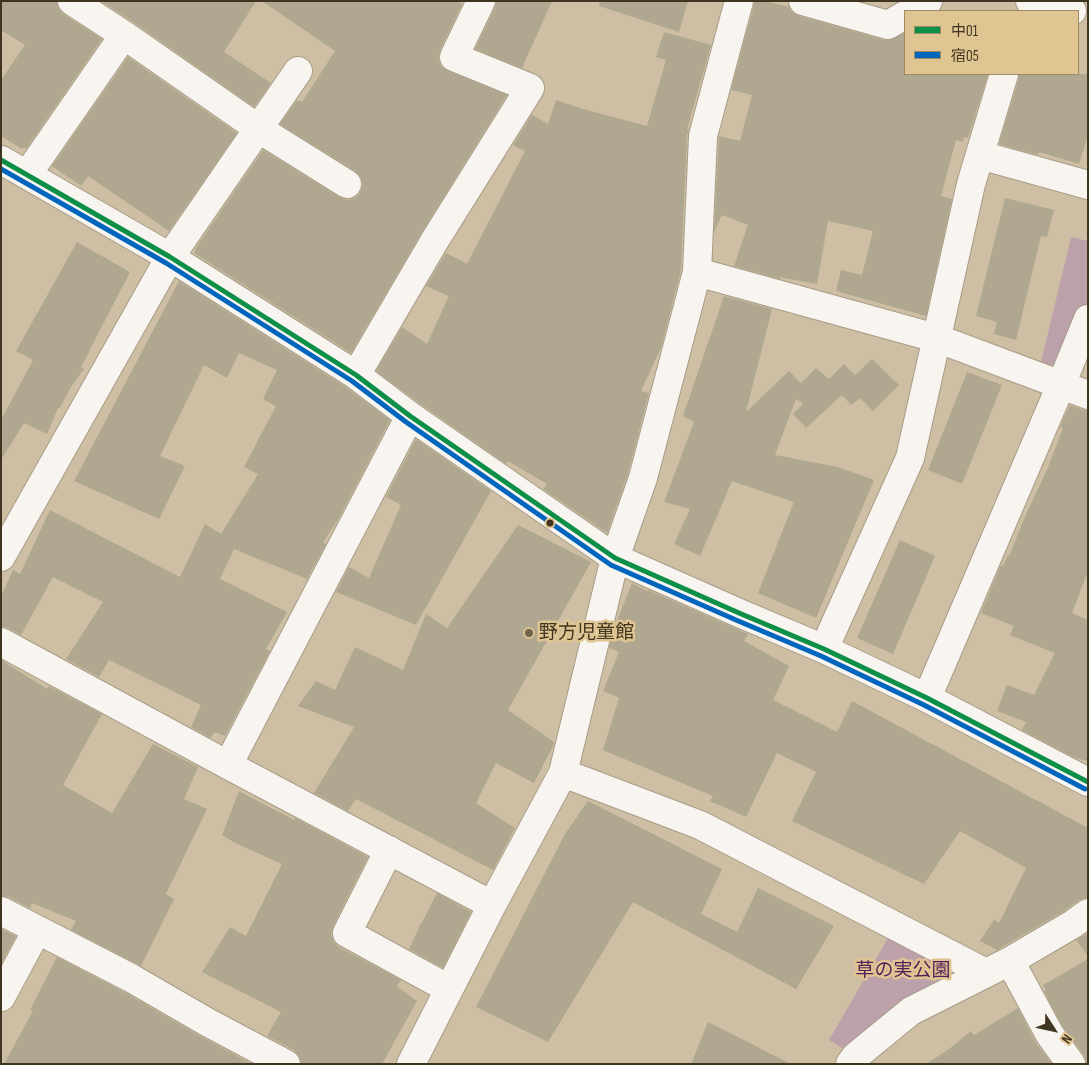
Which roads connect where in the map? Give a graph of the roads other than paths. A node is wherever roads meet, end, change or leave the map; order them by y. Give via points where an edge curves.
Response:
1 (72, 1) edge
2 (482, 1) edge
3 (739, 1) edge
4 (803, 1) edge
5 (928, 1) edge
6 (1028, 1) edge
7 (913, 10) edge
8 (1068, 10) edge
9 (904, 15) edge
10 (124, 35) junction
11 (298, 71) dead end
12 (1004, 75) edge
13 (259, 129) junction
14 (980, 155) junction
15 (1, 160) edge
16 (27, 175) junction
17 (347, 184) dead end
18 (1088, 186) edge
19 (170, 257) junction
20 (696, 272) junction
21 (1088, 319) edge
22 (936, 338) junction
23 (356, 375) junction
24 (1061, 385) junction
25 (1088, 395) edge
26 (410, 416) junction
27 (1, 557) edge
28 (615, 558) junction
29 (1, 642) edge
30 (824, 649) junction
31 (927, 698) junction
32 (228, 765) junction
33 (562, 773) junction
34 (1088, 782) edge
35 (389, 850) junction
36 (492, 905) junction
37 (1, 911) edge
38 (1088, 913) edge
39 (37, 930) junction
40 (1010, 961) junction
41 (986, 973) junction
42 (449, 989) junction
43 (1, 997) edge
44 (286, 1064) edge
45 (411, 1064) edge
46 (850, 1064) edge
47 (1071, 1064) edge

1 - 10 street
2 - 23 street via 454,57 530,88
3 - 20 street via 703,136
4 - 9 street via 888,25
5 - 7 street
6 - 8 street
10 - 13 street
10 - 16 street
11 - 13 street
12 - 14 street
13 - 17 street
13 - 19 street
14 - 18 street
14 - 22 street
15 - 16 street
16 - 19 street
19 - 23 street
19 - 27 street
20 - 22 street
20 - 28 street via 644,478
21 - 24 street
22 - 24 street
22 - 30 street via 910,458
23 - 26 street
24 - 25 street
24 - 31 street
26 - 28 street
26 - 32 street
28 - 30 street
28 - 33 street
29 - 32 street
30 - 31 street
31 - 34 street
32 - 35 street
33 - 36 street
33 - 41 street via 700,825
35 - 36 street
35 - 42 street via 347,933
36 - 42 street
37 - 39 street
38 - 40 street
39 - 43 street
39 - 44 street
40 - 41 street
40 - 47 street via 1050,1035
41 - 46 street via 911,1011
42 - 45 street

